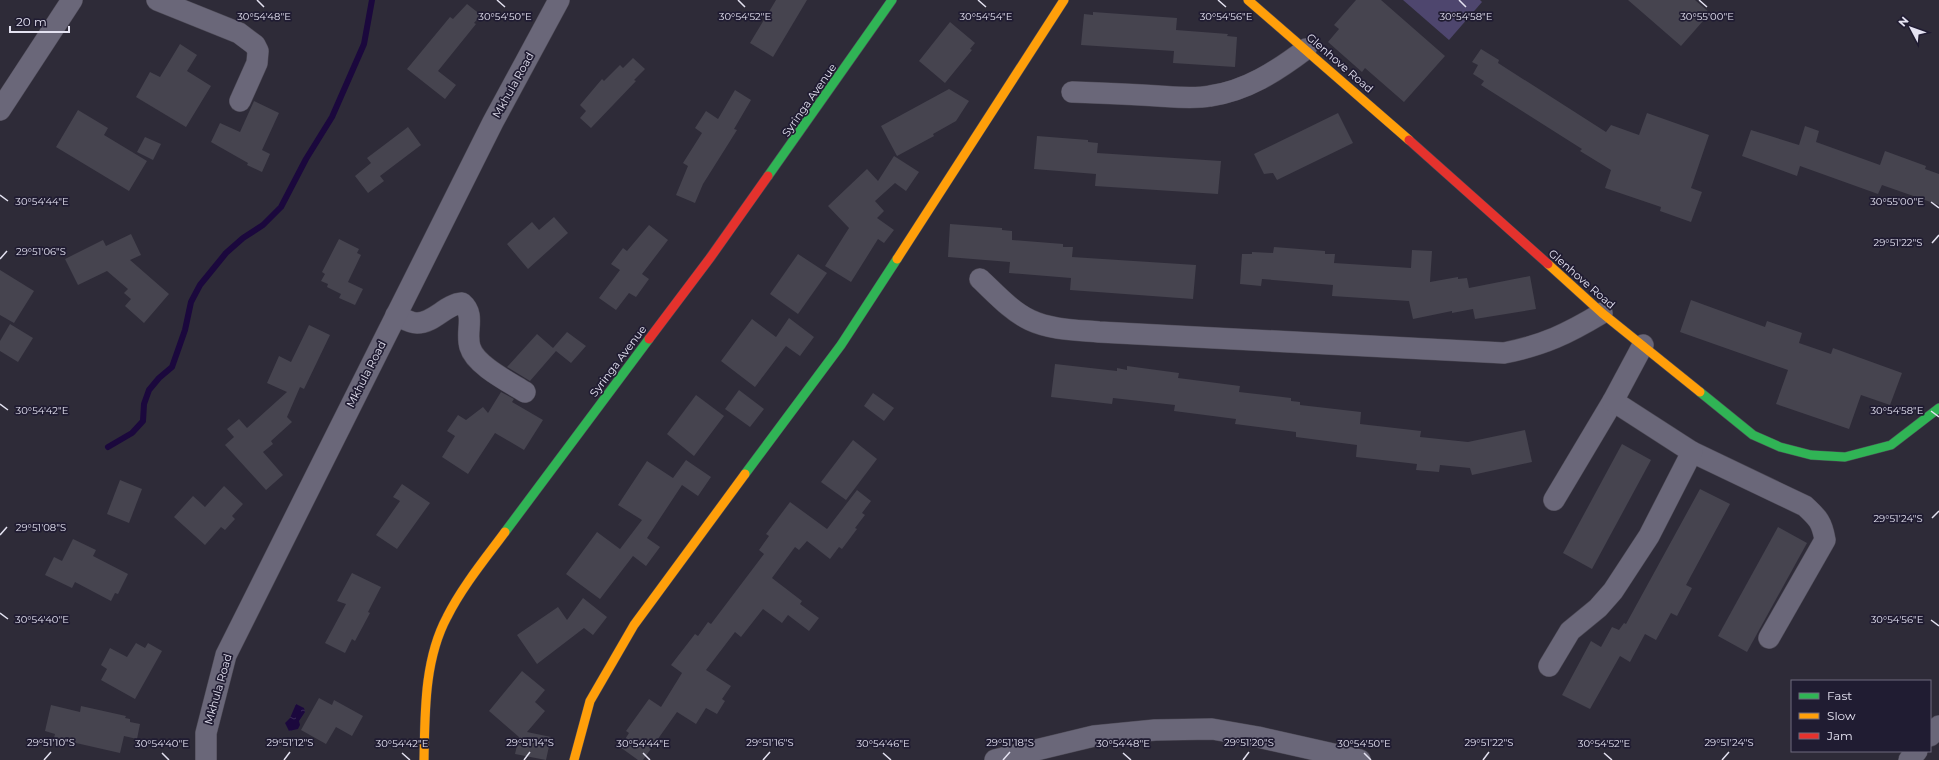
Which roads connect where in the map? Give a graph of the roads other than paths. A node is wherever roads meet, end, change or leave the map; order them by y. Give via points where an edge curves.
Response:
1 (72, 0) edge
2 (157, 0) edge
3 (559, 0) edge
4 (892, 0) edge
5 (1064, 0) edge
6 (1248, 0) edge
7 (1306, 49) junction
8 (1072, 92) dead end
9 (240, 101) dead end
10 (0, 110) edge
11 (980, 279) dead end
12 (1602, 313) junction
13 (396, 315) junction
14 (1643, 345) junction
15 (525, 392) dead end
16 (1612, 402) junction
17 (1939, 408) edge
18 (1692, 452) junction
19 (1554, 500) dead end
20 (1769, 638) dead end
21 (1549, 666) dead end
22 (1939, 726) edge
23 (1931, 735) edge
24 (1916, 752) edge
25 (206, 760) edge
26 (424, 760) edge
27 (574, 760) edge
28 (995, 760) edge
29 (1360, 760) edge
30 (1909, 760) edge

1 - 10 street
2 - 9 street via 239,34 255,45 258,51 257,63
3 - 13 street, Mkhula Road via 493,122 438,236
4 - 26 street, Syringa Avenue via 710,258 462,591 446,618 434,651 426,704
5 - 27 street via 841,345 634,625 590,701
6 - 7 street, Glenhove Road
7 - 8 street via 1259,80 1210,96
7 - 12 street, Glenhove Road
11 - 12 street via 1030,320 1054,328 1099,332 1504,353 1532,347 1567,334
12 - 14 street, Glenhove Road
13 - 15 street via 417,323 454,304 462,303 470,314 469,346 474,356 503,379
13 - 25 street, Mkhula Road via 226,656 206,733
14 - 16 street
14 - 17 street, Glenhove Road via 1753,435 1780,448 1811,455 1845,457 1891,445
16 - 18 street
16 - 19 street
18 - 20 street via 1805,506 1823,526 1825,540
18 - 21 street via 1649,536 1613,591 1598,608 1570,631
22 - 23 street
24 - 30 street
28 - 29 street via 1094,736 1155,730 1212,729

